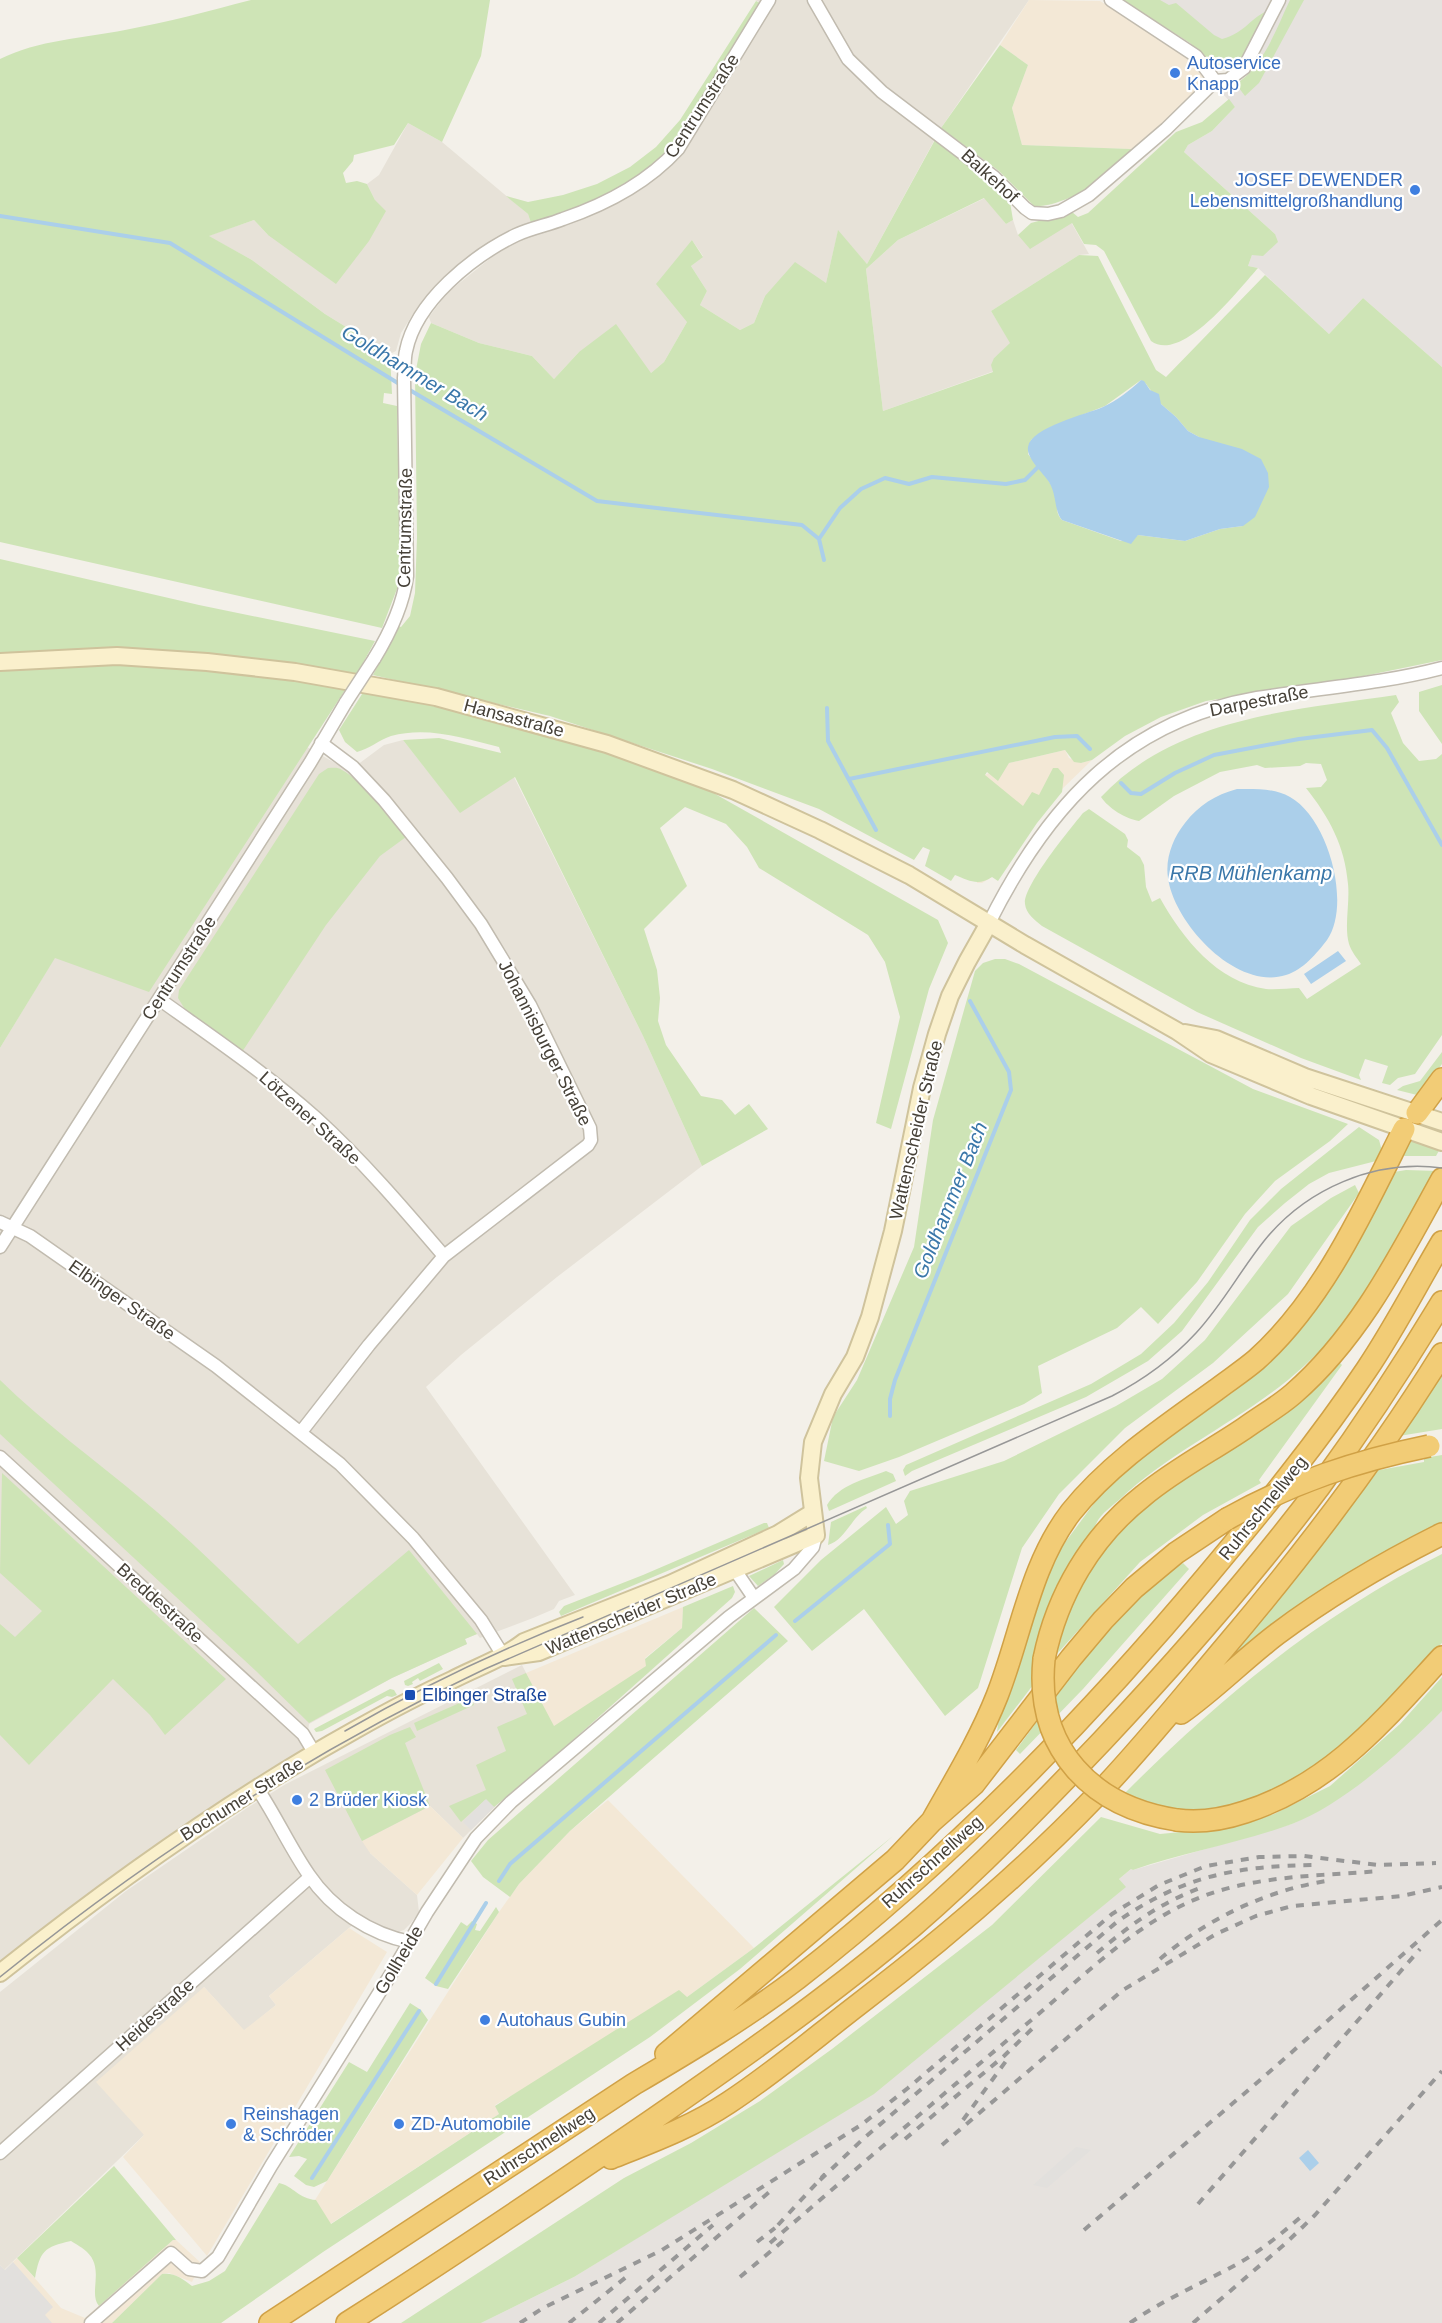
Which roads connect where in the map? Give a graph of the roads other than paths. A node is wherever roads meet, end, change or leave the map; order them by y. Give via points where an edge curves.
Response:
1 (769, 0) edge
2 (814, 0) edge
3 (1111, 0) edge
4 (1280, 0) edge
5 (1215, 81) junction
6 (0, 662) edge
7 (1442, 668) edge
8 (321, 743) junction
9 (989, 923) junction
10 (159, 999) junction
11 (1442, 1079) edge
12 (1411, 1121) junction
13 (1442, 1122) edge
14 (1442, 1142) edge
15 (1442, 1179) edge
16 (0, 1222) edge
17 (15, 1227) junction
18 (1442, 1242) edge
19 (0, 1247) edge
20 (444, 1256) junction
21 (1442, 1302) edge
22 (1442, 1354) edge
23 (301, 1432) junction
24 (1436, 1445) edge
25 (0, 1457) edge
26 (812, 1513) junction
27 (1442, 1534) edge
28 (816, 1535) junction
29 (735, 1570) junction
30 (754, 1598) junction
31 (504, 1657) junction
32 (1442, 1657) edge
33 (1151, 1735) junction
34 (315, 1754) junction
35 (257, 1788) junction
36 (932, 1821) junction
37 (310, 1877) junction
38 (410, 1942) junction
39 (0, 1973) edge
40 (634, 2084) junction
41 (0, 2153) edge
42 (574, 2173) junction
43 (91, 2323) edge
44 (270, 2323) edge
45 (347, 2323) edge

1 - 8 street, Centrumstraße, bridge via 666,163 620,194 564,219 517,234 453,278 419,318 406,350 404,378 402,604 374,659
2 - 5 street, Balkehof via 848,59 882,92 994,177 1032,213 1061,211 1089,195
3 - 5 street via 1190,52
4 - 5 street via 1244,68 1228,80
6 - 9 main road, Hansastraße via 117,656 207,662 295,672 436,697 607,744 733,790 909,875
7 - 9 street, Darpestraße via 1227,705 1158,730 1112,759 1058,814 1004,893
8 - 10 street, Centrumstraße
8 - 20 street, Johannisburger Straße via 353,767 384,800 481,924 530,1005 590,1128 588,1145
9 - 12 main road via 1178,1031 1216,1040
9 - 26 main road, Wattenscheider Straße via 950,996 937,1034 870,1317 813,1442 809,1478
10 - 17 street, Centrumstraße
10 - 20 street, Lötzener Straße via 316,1119 397,1201
11 - 12 highway
12 - 13 main road
12 - 14 main road
12 - 36 highway via 1328,1271 1296,1316 1256,1360 1110,1471 1071,1513 1046,1554 997,1696
15 - 32 highway, bridge via 1388,1275 1343,1342 1293,1394 1143,1495 1115,1521 1085,1559 1060,1604 1042,1674 1045,1705 1062,1750 1090,1784 1140,1812 1177,1820 1207,1821 1268,1805 1304,1787 1346,1757
16 - 17 street
17 - 19 street, Centrumstraße
17 - 23 street, Elbinger Straße via 216,1366
18 - 40 highway, Ruhrschnellweg via 1368,1368 1296,1469 1155,1639 1049,1752 929,1868 797,1979 694,2049
20 - 23 street, Johannisburger Straße
21 - 42 highway, Ruhrschnellweg via 1403,1366 1305,1504 1174,1664 1058,1787 960,1884 832,1992
22 - 33 highway via 1306,1548
23 - 31 street, Elbinger Straße via 340,1464 413,1539 481,1620
24 - 36 highway, bridge via 1347,1465 1273,1494 1196,1538 1134,1588 1102,1620 974,1784
25 - 34 street, Breddestraße via 303,1734
26 - 28 main road, Wattenscheider Straße
26 - 31 main road, Wattenscheider Straße via 778,1534 670,1584 524,1642
27 - 33 highway via 1307,1612
28 - 29 main road, Wattenscheider Straße
28 - 30 street, Gollheide via 804,1559
29 - 30 street
29 - 31 main road, Wattenscheider Straße via 539,1652
30 - 38 street, Gollheide via 511,1802 476,1838
31 - 34 main road, Bochumer Straße via 397,1707
33 - 42 highway via 1012,1876 906,1969 789,2060 726,2105 670,2135
34 - 35 main road, Bochumer Straße
35 - 37 street
35 - 39 main road, Bochumer Straße via 145,1862
36 - 40 highway via 895,1860
37 - 38 street via 358,1921 390,1938
37 - 41 street, Heidestraße
38 - 43 street, Gollheide via 218,2257 202,2271 189,2269 171,2253
40 - 44 highway, Ruhrschnellweg
42 - 45 highway, Ruhrschnellweg

